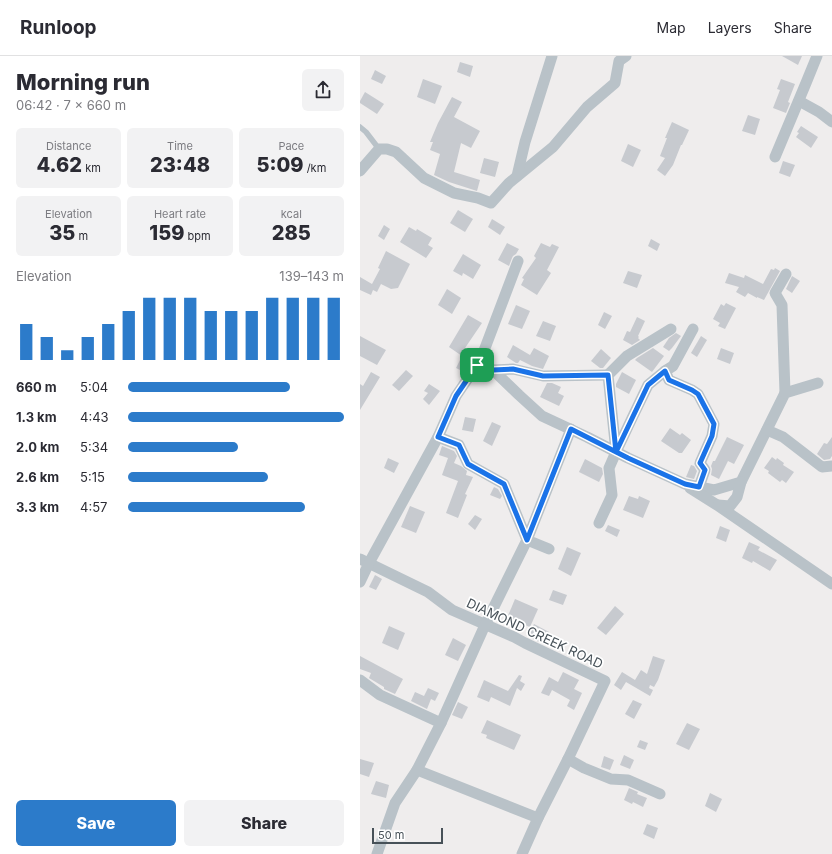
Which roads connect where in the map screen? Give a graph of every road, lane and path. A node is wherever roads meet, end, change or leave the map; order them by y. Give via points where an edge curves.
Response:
1 (552, 56) edge
2 (626, 56) edge
3 (817, 56) edge
4 (799, 101) junction
5 (832, 122) edge
6 (360, 127) edge
7 (379, 149) junction
8 (775, 157) dead end
9 (360, 171) edge
10 (517, 176) junction
11 (518, 261) dead end
12 (786, 274) dead end
13 (670, 329) dead end
14 (693, 329) dead end
15 (477, 365) junction
16 (493, 370) junction
17 (665, 371) junction
18 (608, 375) junction
19 (818, 384) dead end
20 (785, 394) junction
21 (571, 429) junction
22 (767, 430) junction
23 (438, 437) junction
24 (616, 452) junction
25 (832, 466) edge
26 (741, 482) junction
27 (685, 484) junction
28 (699, 487) junction
29 (717, 505) junction
30 (600, 523) dead end
31 (527, 540) junction
32 (549, 549) dead end
33 (364, 561) edge
34 (360, 582) edge
35 (832, 584) edge
36 (485, 625) junction
37 (360, 680) edge
38 (441, 723) junction
39 (568, 759) junction
40 (417, 770) junction
41 (660, 794) dead end
42 (538, 818) junction
43 (377, 854) edge
44 (522, 854) edge

1 - 10 street
2 - 10 street via 619,60 615,83 587,107 553,147
3 - 4 street
4 - 5 street
4 - 8 street
6 - 7 lane
7 - 9 street
7 - 10 street via 396,152 424,178 454,193 491,203
11 - 15 street
12 - 20 street via 775,293 782,305
13 - 18 street via 627,356
14 - 17 street via 673,366
15 - 16 street
15 - 23 street via 456,396
16 - 18 street via 513,369 543,376
16 - 21 street via 542,416
17 - 24 street via 648,385
17 - 28 street via 669,380 698,394 714,424 712,436 700,463 705,470
18 - 24 street
19 - 20 street
20 - 22 street
21 - 24 street
21 - 31 street
22 - 25 street via 783,437 822,467
22 - 26 street
23 - 31 street via 459,445 468,464 504,484
23 - 33 street
24 - 27 street
24 - 30 street via 609,468 612,495
26 - 28 street via 714,490
26 - 29 street via 738,497 730,506
27 - 28 street
27 - 29 street
29 - 35 street
31 - 32 street
31 - 36 street
33 - 34 street
33 - 36 street, DIAMOND CREEK ROAD via 428,592 452,610
36 - 38 street
36 - 39 street, DIAMOND CREEK ROAD via 605,681
37 - 38 street via 380,695
38 - 40 street
39 - 41 street via 611,779 628,780
39 - 42 street, DIAMOND CREEK ROAD
40 - 42 street
40 - 43 street via 395,803
42 - 44 street, DIAMOND CREEK ROAD

